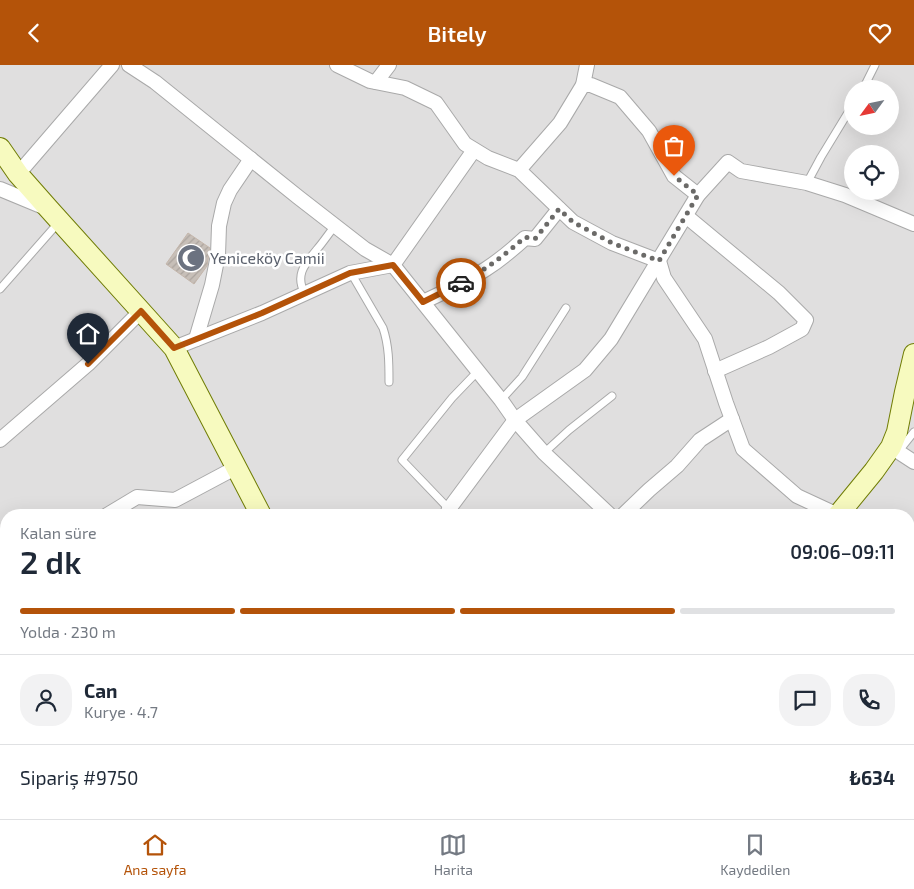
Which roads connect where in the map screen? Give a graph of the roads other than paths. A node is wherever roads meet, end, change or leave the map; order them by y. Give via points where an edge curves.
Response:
1 (112, 65) edge
2 (128, 65) edge
3 (337, 65) edge
4 (389, 65) edge
5 (588, 65) edge
6 (876, 65) edge
7 (868, 80) edge
8 (376, 82) junction
9 (583, 85) junction
10 (844, 119) edge
11 (0, 148) edge
12 (474, 150) junction
13 (251, 159) junction
14 (519, 170) junction
15 (18, 174) junction
16 (807, 183) junction
17 (0, 189) edge
18 (698, 195) junction
19 (559, 209) junction
20 (54, 215) junction
21 (686, 216) junction
22 (914, 224) edge
23 (335, 226) junction
24 (659, 261) junction
25 (393, 265) junction
26 (350, 273) junction
27 (0, 289) edge
28 (305, 294) junction
29 (423, 302) junction
30 (566, 308) dead end
31 (141, 311) junction
32 (196, 339) junction
33 (174, 348) junction
34 (914, 354) edge
35 (478, 371) junction
36 (715, 371) junction
37 (389, 382) dead end
38 (612, 395) dead end
39 (501, 400) junction
40 (732, 419) junction
41 (515, 420) junction
42 (914, 432) edge
43 (0, 439) edge
44 (895, 449) junction
45 (544, 453) junction
46 (914, 462) edge
47 (236, 467) junction
48 (116, 509) edge
49 (258, 509) edge
50 (445, 509) edge
51 (450, 509) edge
52 (604, 509) edge
53 (630, 509) edge
54 (825, 509) edge
55 (843, 509) edge

1 - 15 street
2 - 13 street via 155,82
3 - 8 street
4 - 8 street
5 - 9 street
6 - 7 lane
8 - 12 street via 405,88 436,103 465,144
9 - 14 street via 560,123
9 - 18 street via 620,97 648,131 674,176
10 - 16 lane
11 - 15 street
12 - 14 street
12 - 25 street
13 - 23 street
13 - 32 street via 224,203 212,285
14 - 19 street
15 - 20 street
16 - 18 street via 741,171 728,162
16 - 22 street
17 - 20 street
18 - 21 street
19 - 24 street via 573,222 612,243
19 - 29 street via 535,239 525,237 485,270
20 - 27 lane
20 - 31 street
21 - 24 street
21 - 36 street via 779,293 806,320 802,329
23 - 25 street
23 - 28 lane via 304,264 300,278
24 - 36 street via 664,278 705,339
24 - 41 street via 611,339 585,370
25 - 26 street
25 - 29 street
26 - 28 street
26 - 37 lane via 386,336
28 - 32 street
29 - 35 street
30 - 39 lane via 522,377
31 - 33 street
31 - 43 street via 88,364
32 - 33 street
33 - 47 street
34 - 44 street
35 - 39 street
35 - 50 lane via 402,460
36 - 40 street
38 - 45 lane
39 - 41 street
40 - 53 street via 700,440
40 - 54 street via 743,449 797,496
41 - 45 street
41 - 51 street
42 - 44 lane
44 - 46 street
44 - 55 street
45 - 52 street
47 - 48 street via 175,500 137,497
47 - 49 street

